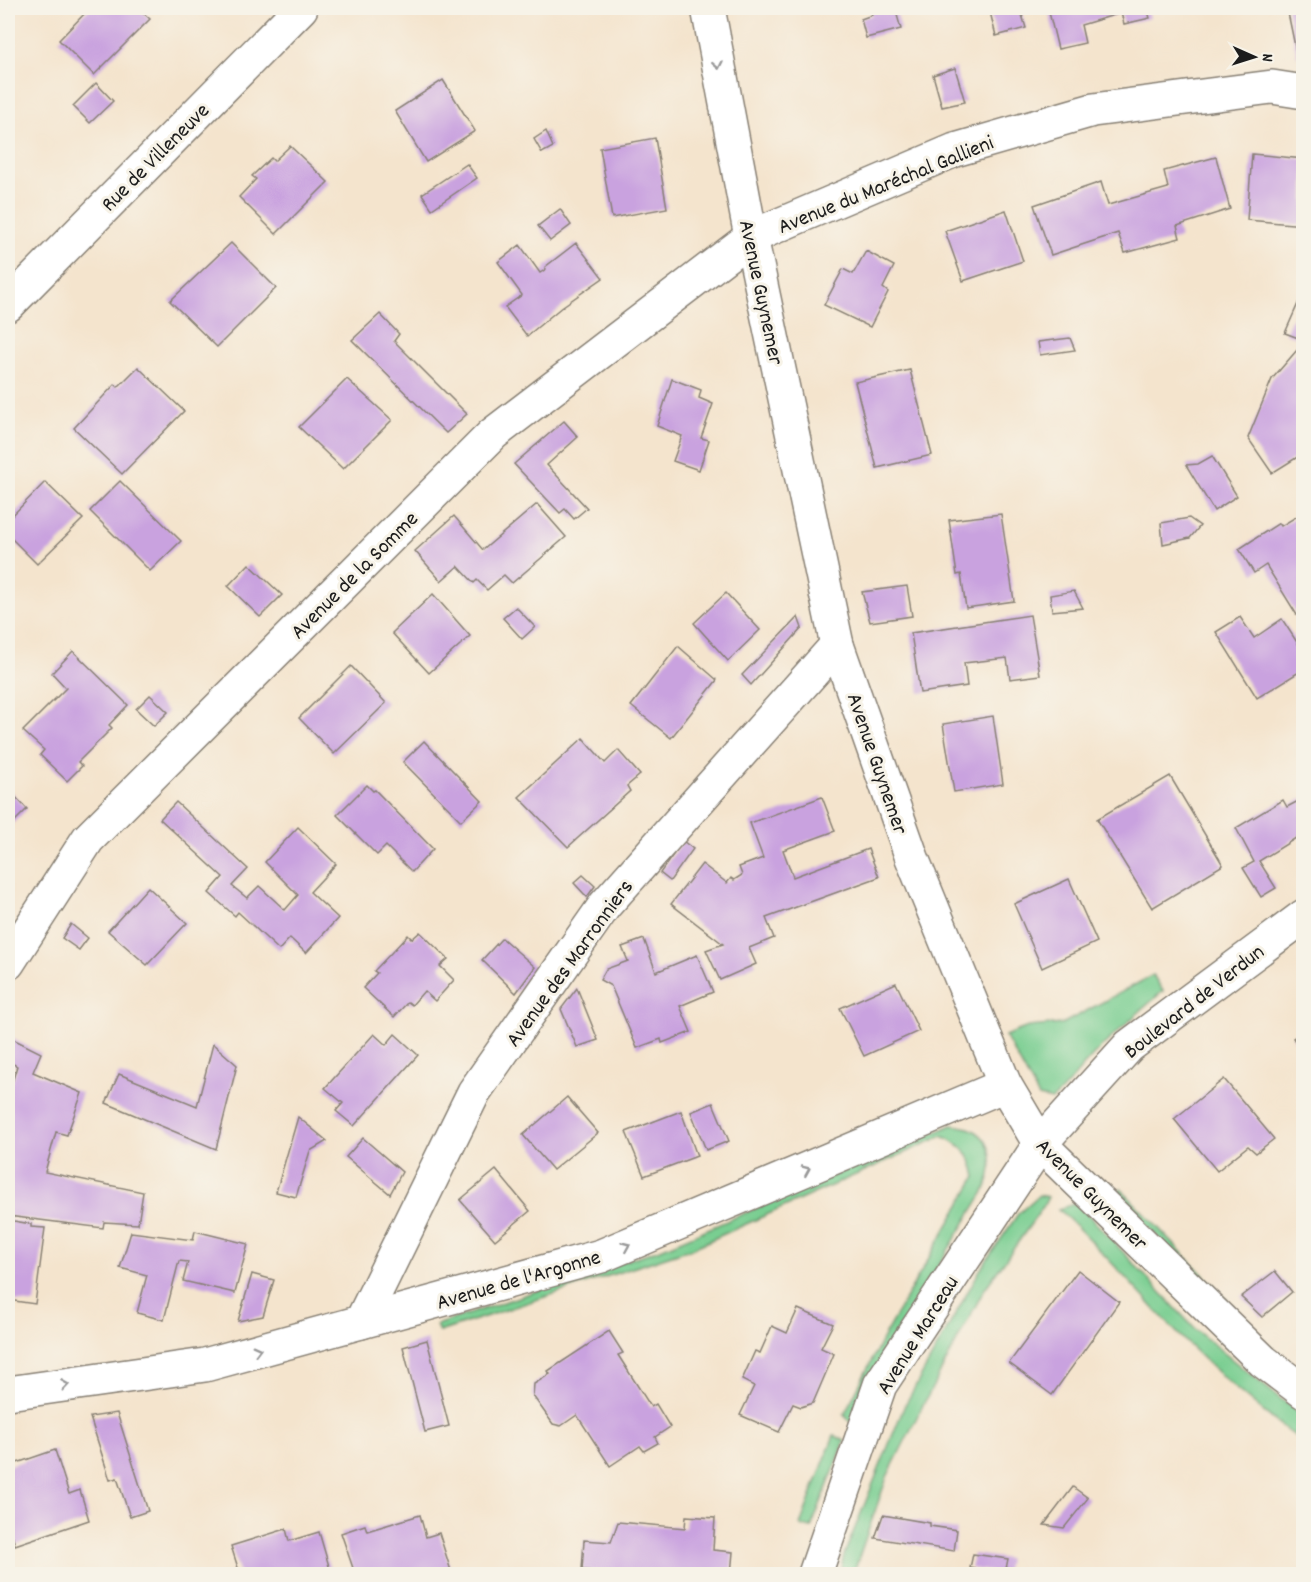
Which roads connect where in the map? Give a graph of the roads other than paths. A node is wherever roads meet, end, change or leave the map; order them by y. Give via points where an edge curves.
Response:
1 (301, 8) edge
2 (708, 8) edge
3 (1304, 92) edge
4 (751, 237) junction
5 (8, 305) edge
6 (837, 645) junction
7 (1304, 916) edge
8 (8, 963) edge
9 (1005, 1085) junction
10 (1040, 1144) junction
11 (361, 1322) junction
12 (1304, 1392) edge
13 (8, 1393) edge
14 (815, 1575) edge

1 - 5 street, Rue de Villeneuve
2 -> 4 street, Avenue Guynemer
3 - 4 street, Avenue du Maréchal Gallieni via 1272,87 1093,110 955,150
4 - 6 street, Avenue Guynemer
4 - 8 street, Avenue de la Somme via 493,434 88,839
6 - 9 street, Avenue Guynemer via 912,858
6 - 11 street, Avenue des Marronniers via 605,905 474,1092
7 - 10 street, Boulevard de Verdun via 1129,1046
9 - 10 street, Avenue Guynemer
11 -> 9 street, Avenue de l'Argonne via 601,1256
10 - 12 street, Avenue Guynemer via 1263,1361
10 - 14 street, Avenue Marceau via 880,1384
13 -> 11 street, Avenue de l'Argonne via 205,1365

